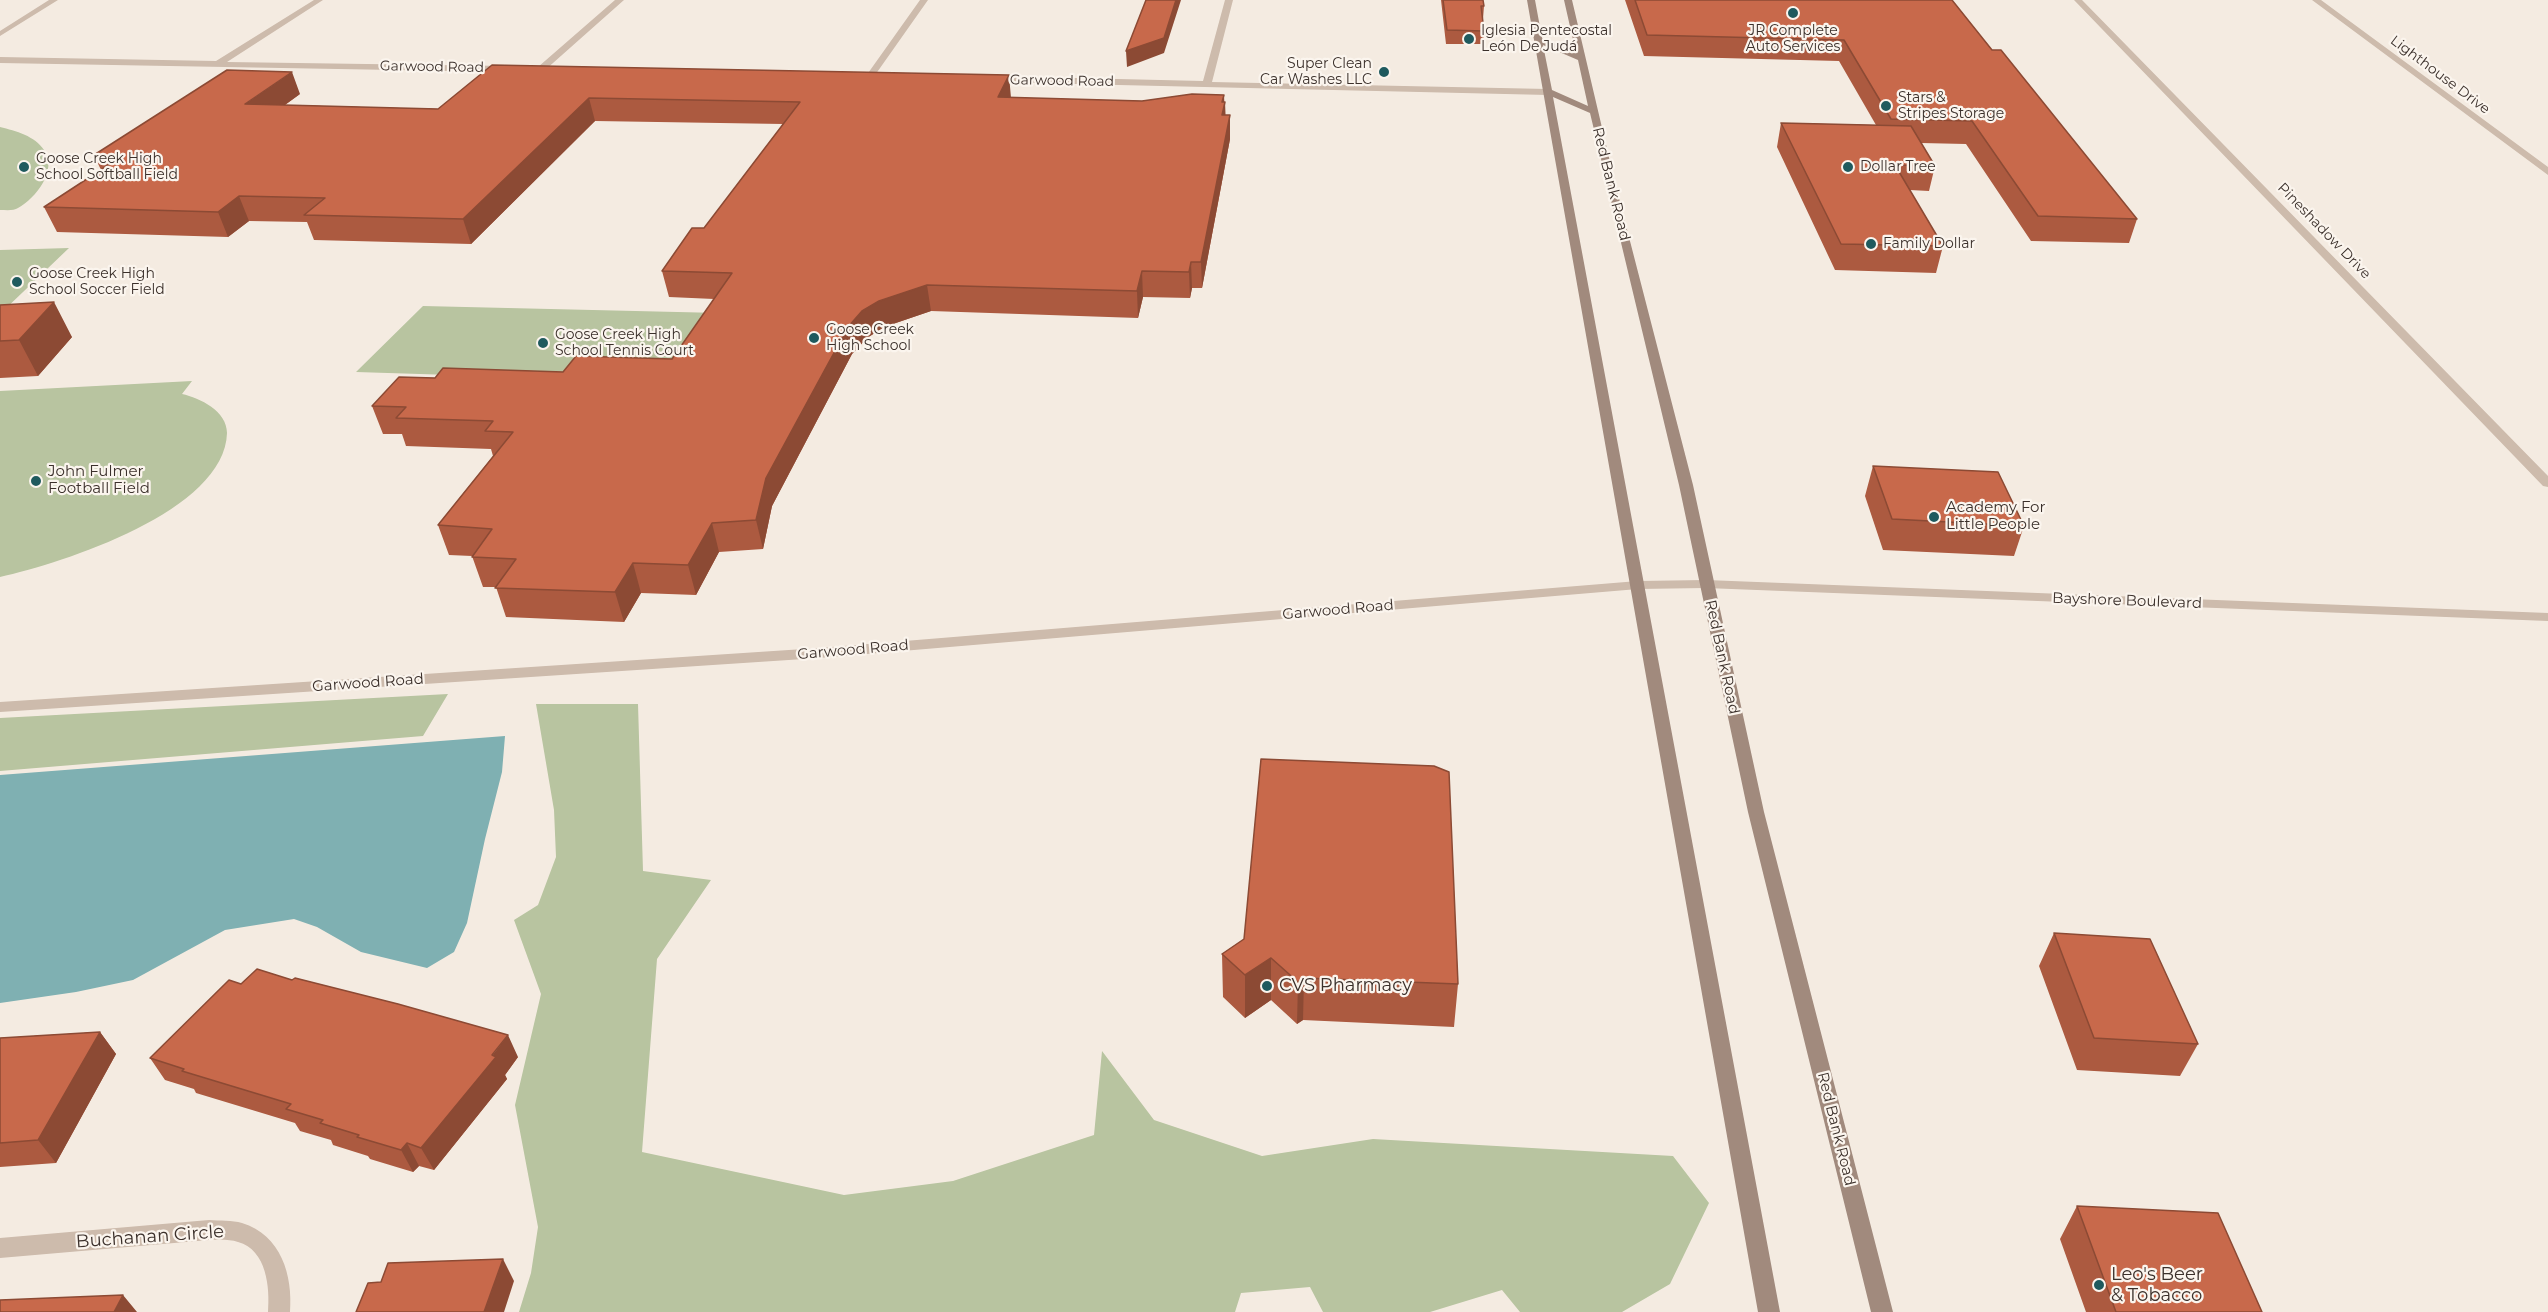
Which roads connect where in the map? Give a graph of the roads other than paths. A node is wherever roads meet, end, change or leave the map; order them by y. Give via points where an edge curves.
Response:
1 (54, 0) edge
2 (319, 0) edge
3 (620, 0) edge
4 (924, 0) edge
5 (1229, 0) edge
6 (1531, 0) edge
7 (1568, 0) edge
8 (2078, 0) edge
9 (2316, 0) edge
10 (0, 34) edge
11 (1539, 40) junction
12 (1582, 59) junction
13 (0, 60) edge
14 (219, 63) junction
15 (518, 69) edge
16 (530, 69) edge
17 (541, 69) junction
18 (553, 70) edge
19 (859, 75) edge
20 (870, 76) junction
21 (882, 76) edge
22 (976, 79) edge
23 (1207, 84) junction
24 (1548, 92) junction
25 (1594, 112) junction
26 (2548, 172) edge
27 (2548, 483) edge
28 (1706, 584) junction
29 (1638, 585) junction
30 (2548, 617) edge
31 (0, 707) edge
32 (0, 1248) edge
33 (279, 1312) edge
34 (1768, 1312) edge
35 (1881, 1312) edge

1 - 10 street
2 - 14 street
3 - 17 street
4 - 20 street
5 - 23 street
6 - 11 main road
7 - 12 main road, Red Bank Road
8 - 27 street, Pineshadow Drive
9 - 26 street, Lighthouse Drive
11 - 12 main road
11 - 24 main road
12 - 25 main road, Red Bank Road
13 - 14 street, Garwood Road
14 - 15 street, Garwood Road
16 - 17 street
17 - 18 street
19 - 20 street
20 - 21 street
22 - 23 street, Garwood Road
23 - 24 street, Garwood Road
24 - 25 main road
24 - 29 main road
25 - 28 main road, Red Bank Road via 1686,485
28 - 29 street, Garwood Road
28 - 30 street, Bayshore Boulevard
28 - 35 main road, Red Bank Road via 1756,812
29 - 31 street, Garwood Road via 819,653
29 - 34 main road
32 - 33 street, Buchanan Circle via 209,1230 242,1233 263,1244 273,1265 279,1284

